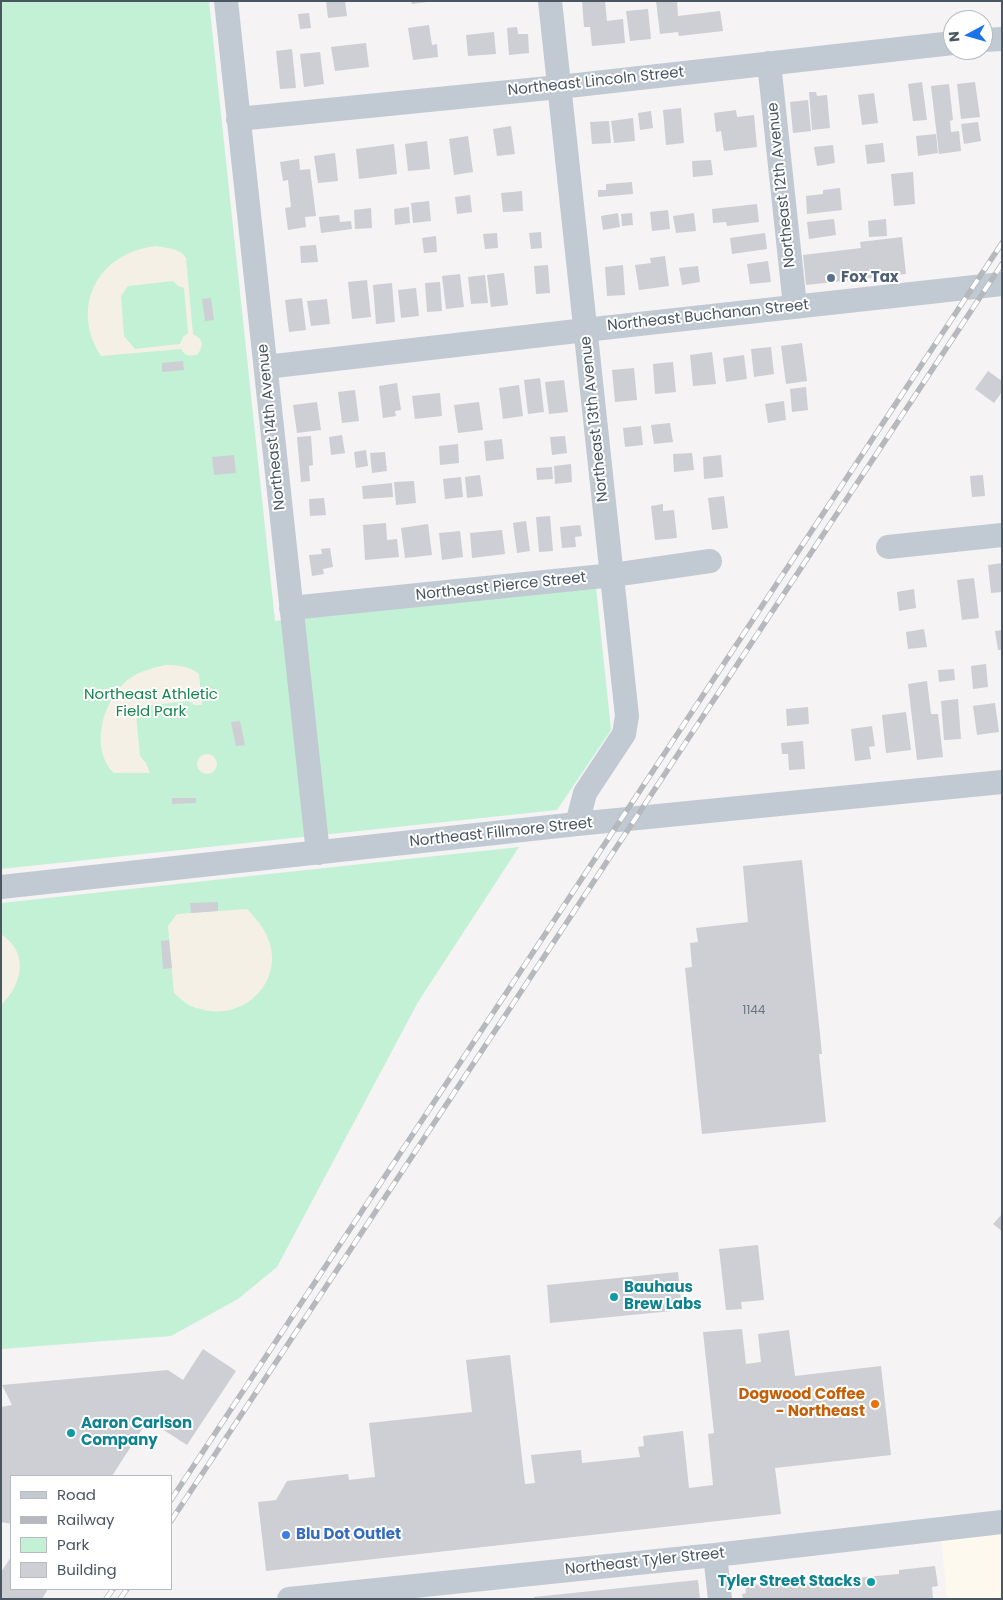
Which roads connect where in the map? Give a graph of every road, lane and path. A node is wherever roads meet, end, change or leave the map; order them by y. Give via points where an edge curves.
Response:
1 (226, 1) edge
2 (550, 1) edge
3 (943, 44) edge
4 (769, 63) junction
5 (559, 87) junction
6 (238, 119) junction
7 (1002, 284) edge
8 (795, 306) junction
9 (585, 330) junction
10 (266, 367) junction
11 (1002, 535) edge
12 (888, 547) dead end
13 (710, 561) dead end
14 (613, 575) junction
15 (291, 608) junction
16 (1002, 782) edge
17 (577, 824) junction
18 (318, 853) junction
19 (1, 887) edge
20 (1002, 1522) edge
21 (715, 1555) junction
22 (289, 1599) edge
23 (720, 1599) edge

1 - 6 street, Northeast 14th Avenue
2 - 5 street, Northeast 13th Avenue
3 - 4 street, Northeast Lincoln Street
4 - 5 street, Northeast Lincoln Street
4 - 8 street, Northeast 12th Avenue
5 - 6 street, Northeast Lincoln Street
5 - 9 street, Northeast 13th Avenue
6 - 10 street, Northeast 14th Avenue
7 - 8 street, Northeast Buchanan Street
8 - 9 street, Northeast Buchanan Street
9 - 10 street, Northeast Buchanan Street
9 - 14 street, Northeast 13th Avenue
10 - 15 street, Northeast 14th Avenue
11 - 12 street
13 - 14 street, Northeast Pierce Street
14 - 15 street, Northeast Pierce Street
14 - 17 street, Northeast 13th Avenue via 626,726 624,734 584,793
15 - 18 street, Northeast 14th Avenue
16 - 17 street, Northeast Fillmore Street
17 - 18 street, Northeast Fillmore Street
18 - 19 street, Northeast Fillmore Street
20 - 21 street, Northeast Tyler Street
21 - 22 street, Northeast Tyler Street
21 - 23 street

